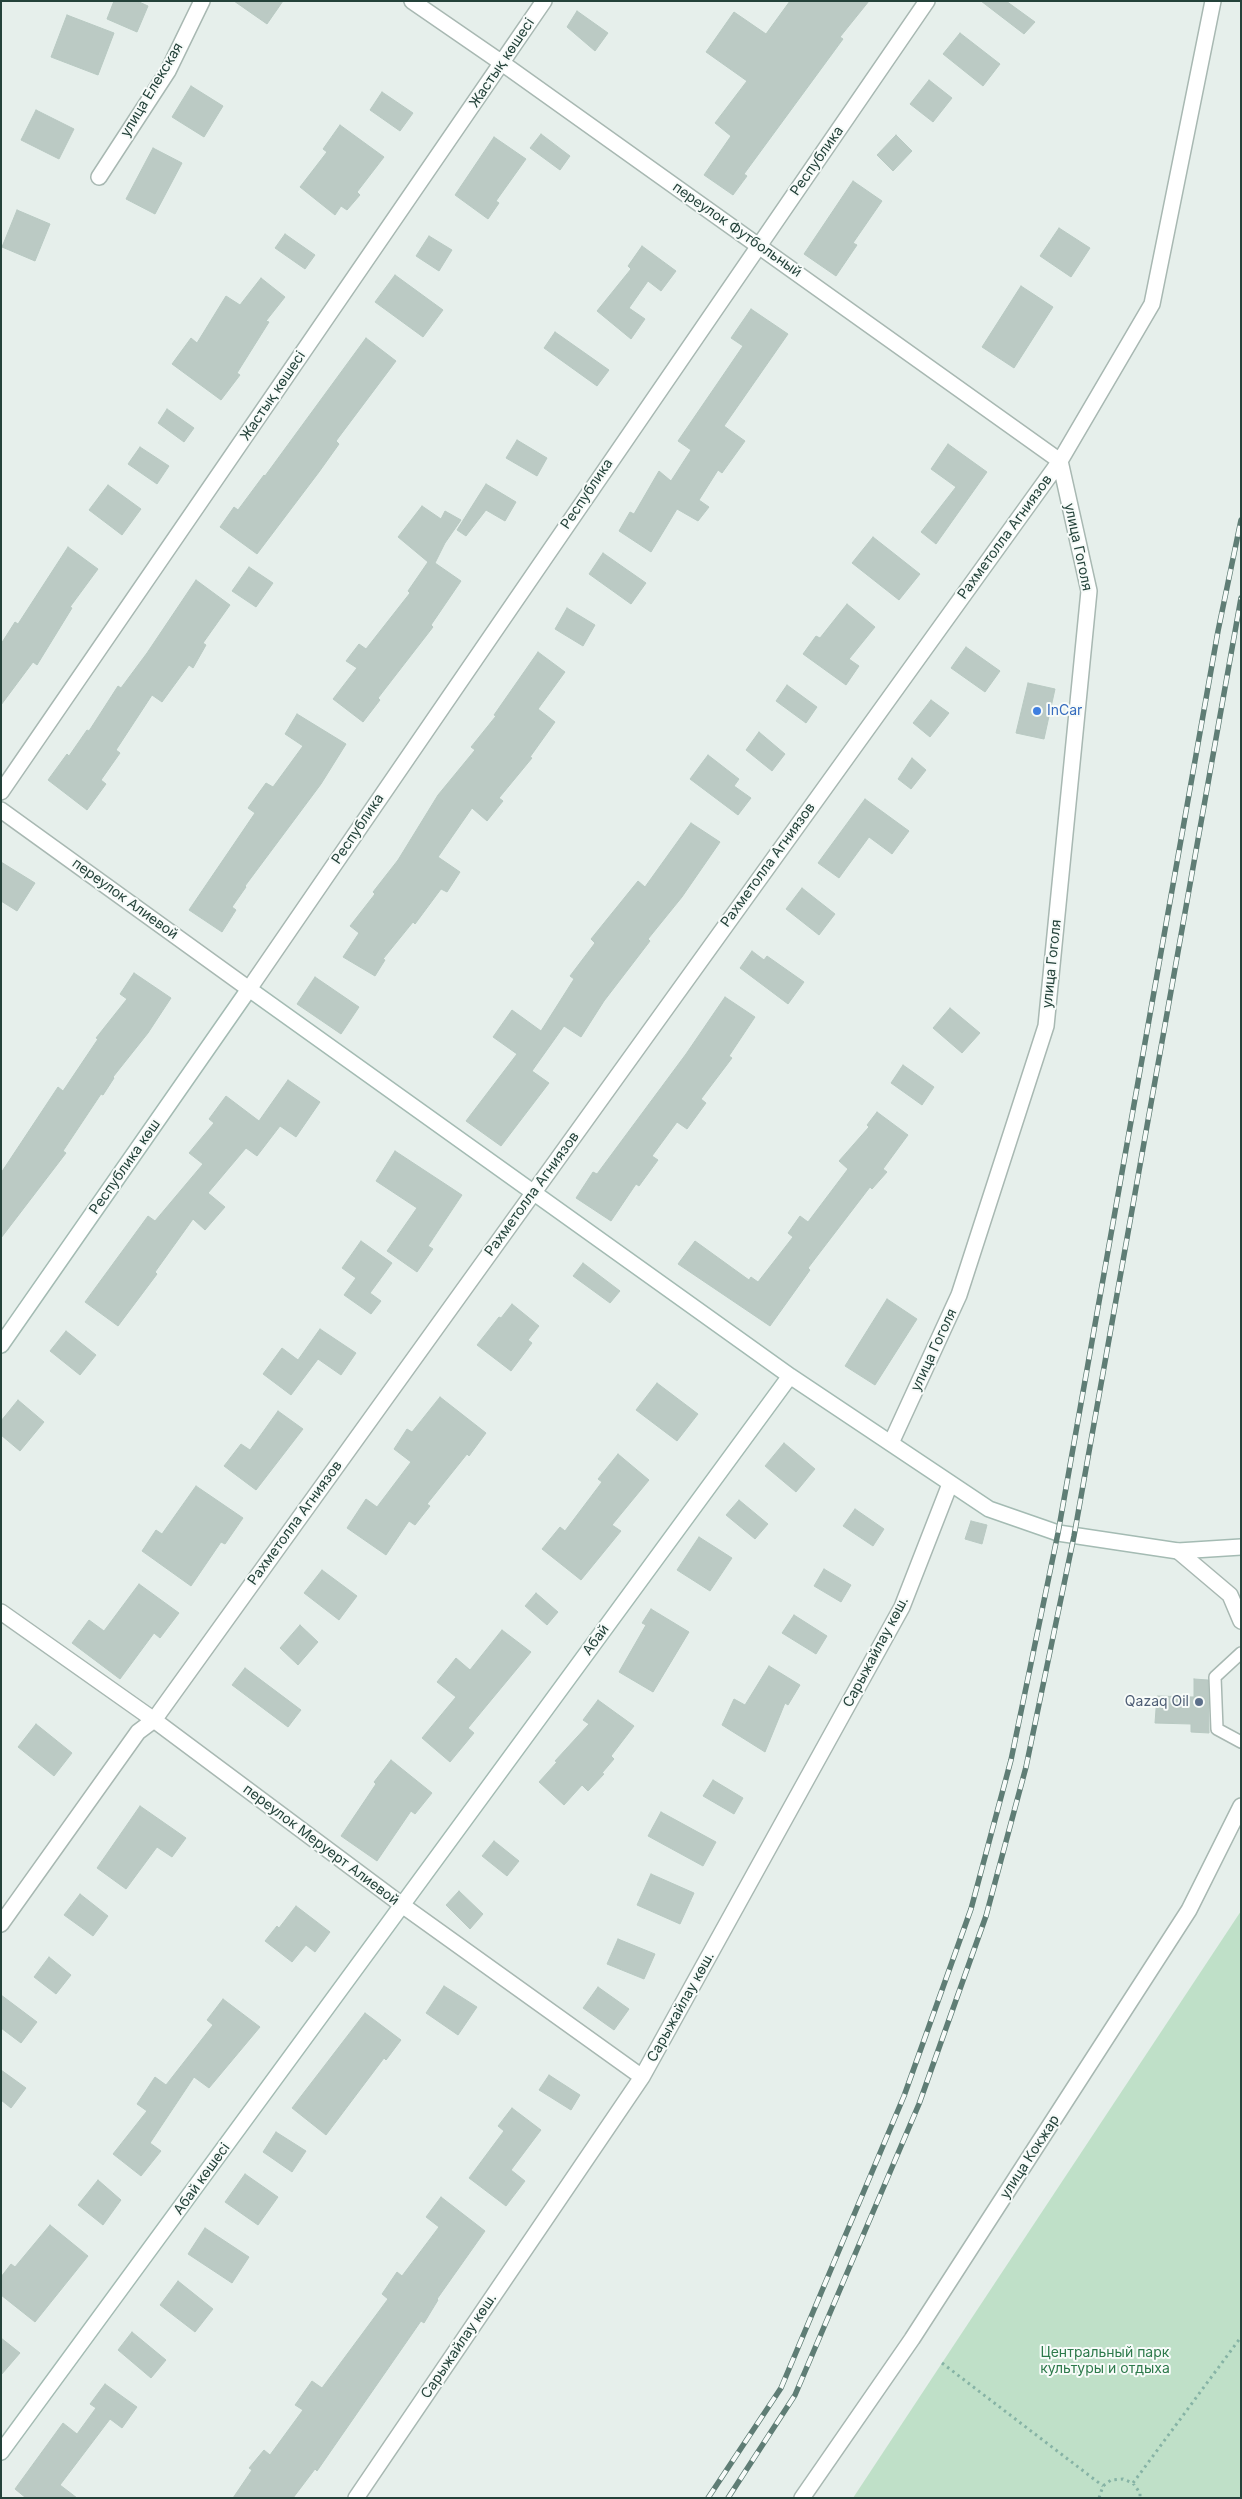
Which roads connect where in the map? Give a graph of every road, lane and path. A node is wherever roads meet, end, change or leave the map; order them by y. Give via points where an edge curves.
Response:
1 (202, 1) edge
2 (412, 1) edge
3 (544, 1) edge
4 (928, 1) edge
5 (1213, 1) edge
6 (502, 62) junction
7 (98, 177) dead end
8 (758, 245) junction
9 (1060, 461) junction
10 (1, 792) edge
11 (1, 810) edge
12 (249, 989) junction
13 (533, 1191) junction
14 (1, 1344) edge
15 (790, 1376) junction
16 (891, 1443) junction
17 (950, 1484) junction
18 (1241, 1548) edge
19 (1178, 1551) junction
20 (1, 1612) edge
21 (1241, 1621) edge
22 (1241, 1653) edge
23 (154, 1720) junction
24 (1241, 1742) edge
25 (1241, 1806) edge
26 (402, 1905) junction
27 (1, 1924) edge
28 (642, 2077) junction
29 (1241, 2337) edge
30 (942, 2363) dead end
31 (1, 2452) edge
32 (1133, 2483) junction
33 (1103, 2486) junction
34 (356, 2498) edge
35 (802, 2498) edge
36 (1099, 2498) edge
37 (1140, 2498) edge

1 - 7 street, улица Елекская via 168,71
2 - 6 street, переулок Футбольный
3 - 6 street, Жастық көшесі
4 - 8 street, Республика
5 - 9 street, Рахметолла Агниязов via 1152,304
6 - 8 street, переулок Футбольный
6 - 10 street, Жастық көшесі
8 - 9 street, переулок Футбольный
8 - 12 street, Республика
9 - 13 street, Рахметолла Агниязов
9 - 16 street, улица Гоголя via 1089,591 1046,1026 959,1295
11 - 12 street, переулок Алиевой
12 - 13 street, переулок Алиевой
12 - 14 street, Республика көш
13 - 15 street, переулок Алиевой
13 - 23 street, Рахметолла Агниязов
15 - 16 street, переулок Алиевой
15 - 26 street, Абай
16 - 17 street, переулок Алиевой
17 - 19 street, переулок Алиевой via 989,1509 1058,1533
17 - 28 street, Сарыжайлау көш. via 902,1607
18 - 19 street, переулок Алиевой
19 - 21 street via 1230,1595
20 - 23 street, переулок Меруерт Алиевой
22 - 24 lane via 1215,1677 1217,1729
23 - 26 street, переулок Меруерт Алиевой
23 - 27 street, Рахметолла Агниязов via 138,1732
25 - 35 street, улица Кокжар via 1189,1910 912,2339
26 - 28 street, переулок Меруерт Алиевой
26 - 31 street, Абай көшесі
28 - 34 street, Сарыжайлау көш.
29 - 32 path
30 - 33 path
32 - 33 path via 1123,2479 1112,2480
32 - 37 path
33 - 36 path

